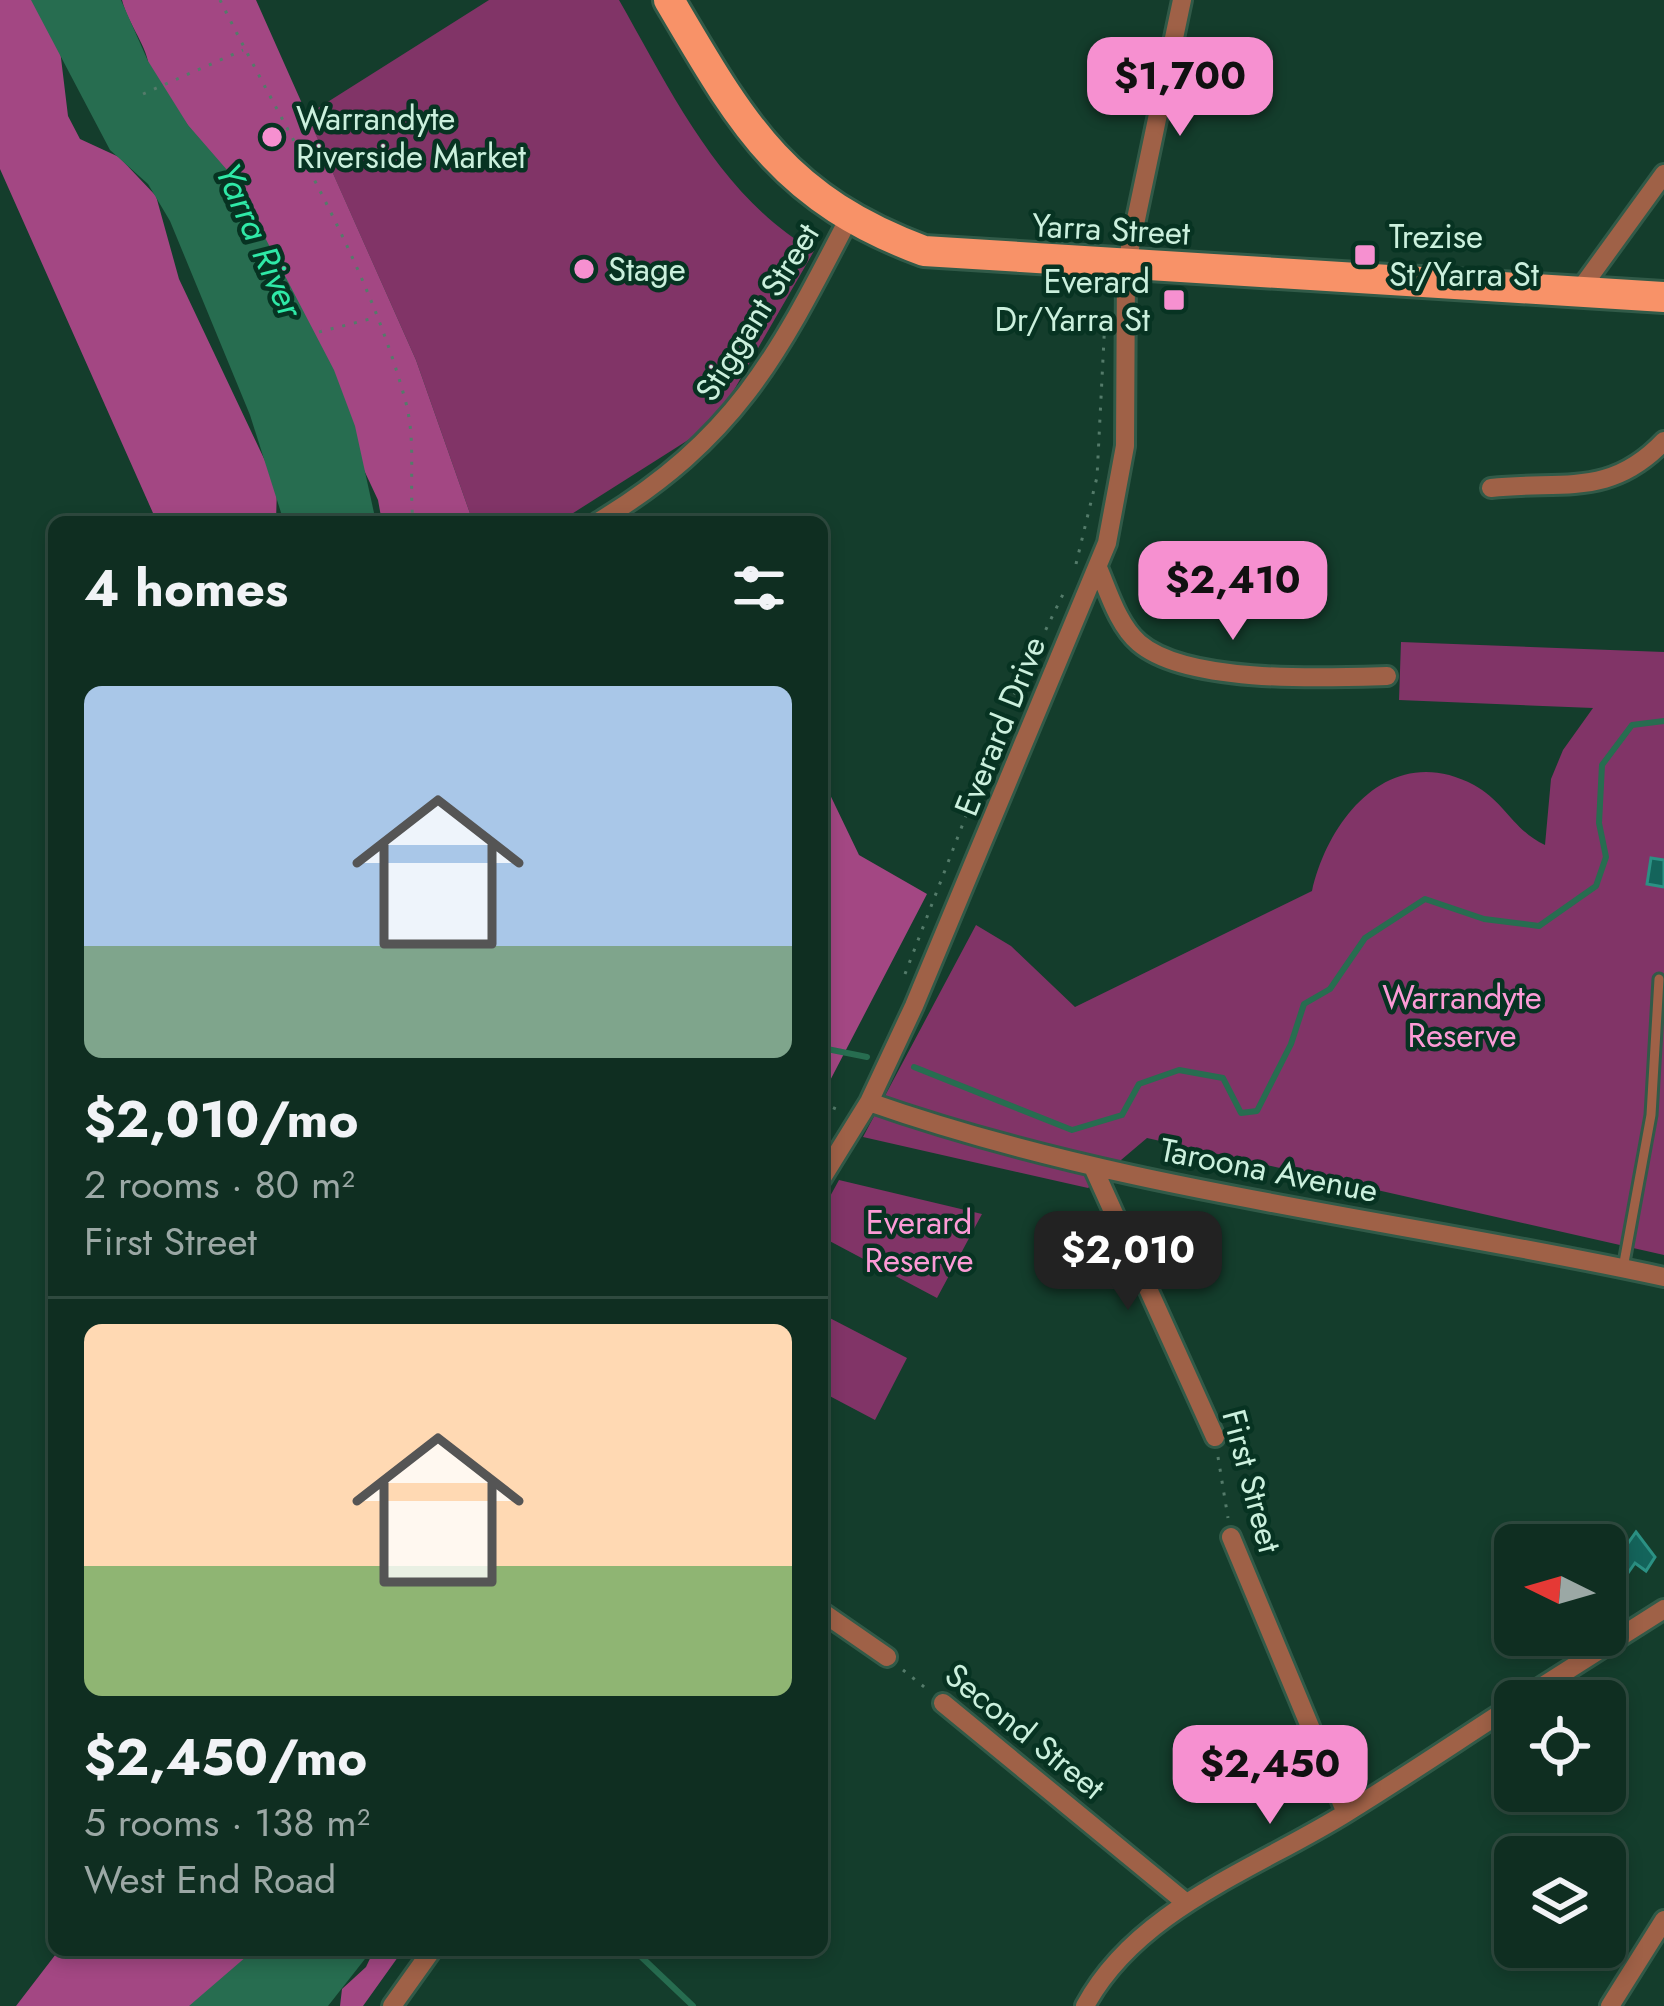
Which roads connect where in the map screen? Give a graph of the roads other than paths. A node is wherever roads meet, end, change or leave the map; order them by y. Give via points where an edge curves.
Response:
1 (669, 0) edge
2 (1182, 0) edge
3 (1664, 174) edge
4 (849, 218) junction
5 (1126, 267) junction
6 (1579, 291) junction
7 (1664, 297) edge
8 (1664, 441) edge
9 (1491, 488) dead end
10 (607, 516) edge
11 (1099, 570) junction
12 (1387, 676) dead end
13 (1659, 979) dead end
14 (869, 1102) junction
15 (1651, 1115) junction
16 (1664, 1119) edge
17 (1093, 1167) junction
18 (828, 1168) edge
19 (1623, 1268) junction
20 (1664, 1276) edge
21 (1216, 1437) road end
22 (1231, 1537) road end
23 (1664, 1609) edge
24 (828, 1616) edge
25 (887, 1657) road end
26 (1552, 1680) edge
27 (944, 1702) road end
28 (1494, 1717) edge
29 (1346, 1813) junction
30 (1185, 1903) junction
31 (1664, 1920) edge
32 (428, 1956) edge
33 (392, 2006) edge
34 (1084, 2006) edge
35 (1610, 2006) edge

1 - 4 main road, Yarra Street via 757,140 798,185
2 - 5 street, Everard Drive
3 - 6 street
4 - 5 main road, Yarra Street via 924,251
4 - 10 street, Stiggant Street via 741,406 700,451
5 - 6 main road, Yarra Street
5 - 11 street, Everard Drive via 1125,446
6 - 7 main road, Yarra Street
8 - 9 street via 1615,479
11 - 12 street via 1137,642 1172,664
11 - 14 street, Everard Drive
13 - 15 lane
14 - 17 street, Taroona Avenue via 985,1143
14 - 18 street, Everard Drive
15 - 16 lane
15 - 19 lane
17 - 19 street, Taroona Avenue
17 - 21 street, First Street
19 - 20 street, Taroona Avenue
22 - 29 street, First Street
23 - 26 street
24 - 25 street
27 - 30 street, Second Street
28 - 29 street
29 - 30 street
30 - 34 street via 1102,1973
31 - 35 street
32 - 33 street

